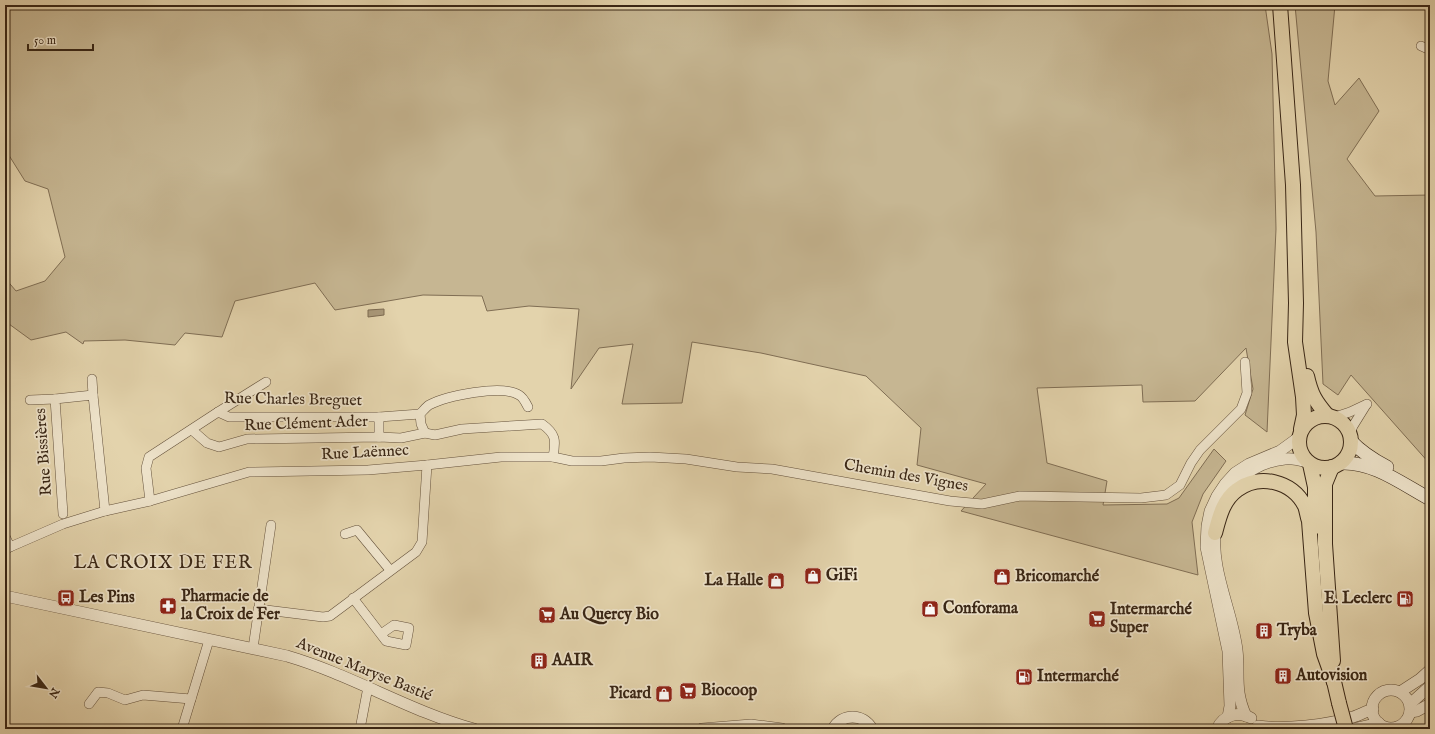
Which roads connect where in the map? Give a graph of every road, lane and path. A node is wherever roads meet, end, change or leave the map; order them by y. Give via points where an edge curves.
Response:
1 (1280, 5) edge
2 (1421, 46) dead end
3 (1430, 50) edge
4 (1292, 185) junction
5 (1245, 362) dead end
6 (92, 379) dead end
7 (266, 382) dead end
8 (93, 395) junction
9 (55, 399) junction
10 (30, 400) dead end
11 (528, 407) dead end
12 (218, 412) junction
13 (420, 414) junction
14 (1331, 416) junction
15 (379, 417) junction
16 (192, 430) junction
17 (425, 433) junction
18 (1300, 434) junction
19 (379, 437) junction
20 (1351, 437) junction
21 (553, 457) junction
22 (1309, 463) junction
23 (427, 465) junction
24 (1336, 465) junction
25 (737, 467) joint
26 (1430, 492) edge
27 (1430, 499) edge
28 (150, 501) junction
29 (105, 511) junction
30 (63, 514) dead end
31 (271, 525) dead end
32 (1215, 533) junction
33 (345, 534) dead end
34 (5, 536) edge
35 (7, 548) edge
36 (390, 570) junction
37 (5, 596) edge
38 (353, 598) junction
39 (258, 609) junction
40 (381, 634) dead end
41 (209, 640) junction
42 (253, 648) junction
43 (1430, 670) edge
44 (1334, 682) junction
45 (1430, 686) edge
46 (368, 687) junction
47 (1400, 692) junction
48 (191, 699) junction
49 (88, 704) dead end
50 (1430, 704) edge
51 (1410, 708) junction
52 (1373, 709) junction
53 (1246, 716) junction
54 (1228, 717) junction
55 (1379, 722) junction
56 (1259, 727) edge
57 (1215, 728) edge
58 (1397, 728) edge
59 (182, 729) edge
60 (360, 729) edge
61 (474, 729) edge
62 (702, 729) edge
63 (782, 729) edge
64 (832, 729) edge
65 (872, 729) edge
66 (1346, 729) edge
67 (1353, 729) edge

1 - 4 main road
2 - 3 street
4 - 14 main road via 1303,283 1302,338 1305,368 1316,401
4 - 18 main road via 1295,342 1304,415
5 - 25 street, Chemin des Vignes via 1248,392 1241,409 1200,450 1180,485 1166,495 1141,498 1020,496 982,504 950,501 772,468
6 - 8 street
7 - 12 street
8 - 9 street, Rue Bissières
8 - 29 street
9 - 10 street
9 - 30 street, Rue Bissières
11 - 13 street via 520,395 509,391 486,392 443,399 427,406
12 - 15 street, Rue Charles Breguet via 229,417
12 - 16 street, Rue Charles Breguet
13 - 15 street
13 - 17 street
14 - 18 main road via 1314,417 1306,422
14 - 20 main road via 1345,425
14 - 20 street via 1350,412 1367,404 1353,426
15 - 19 street, Rue Charles Breguet
16 - 19 street, Rue Clément Ader via 207,443 219,447 247,439
16 - 28 street, Rue Charles Breguet via 149,457 146,468
17 - 19 street, Rue Clément Ader via 401,438
17 - 21 street, Rue Clément Ader via 435,435 462,429 542,424 555,438
18 - 22 main road via 1300,451
18 - 54 street via 1280,451 1235,473 1217,496 1210,511 1206,547 1228,651
20 - 24 main road via 1346,457
20 - 26 main road via 1357,448 1369,457
21 - 23 street, Rue Laënnec via 501,456
21 - 25 street, Rue Laënnec via 572,461 601,461 657,457
22 - 24 main road via 1323,468
22 - 32 street via 1286,459 1273,461 1258,466 1244,475 1223,501
22 - 44 main road via 1315,487 1321,614 1326,651
23 - 28 street, Rue Laënnec via 368,470 249,472
23 - 36 street via 422,542 416,552
24 - 27 main road via 1362,464
24 - 44 main road via 1325,484 1325,544
28 - 29 street, Rue Laënnec
29 - 35 street, Rue Laënnec via 63,524
31 - 39 street
32 - 44 main road via 1224,505 1236,490 1248,483 1270,481 1281,484 1299,498 1309,521 1316,613 1324,654
32 - 53 street via 1218,567 1237,650 1238,694
33 - 36 street via 357,530
34 - 35 street
36 - 38 street
37 - 41 street, Avenue Maryse Bastié
38 - 39 street via 330,616 323,617
38 - 40 street
39 - 42 street
41 - 42 street, Avenue Maryse Bastié
41 - 48 street
42 - 46 street, Avenue Maryse Bastié via 312,664
43 - 47 street
44 - 66 main road, bridge
45 - 51 street
46 - 60 street
46 - 61 street, Avenue Maryse Bastié via 435,717
47 - 51 street
47 - 52 street via 1382,692 1374,702
48 - 49 street via 143,695 125,700 108,692 98,692
48 - 59 street
50 - 51 street via 1417,711
51 - 58 street via 1407,718
52 - 55 street
52 - 56 street via 1353,717 1313,725
53 - 54 street
53 - 56 street
54 - 57 street
55 - 58 street
55 - 67 street
62 - 63 street via 751,725
64 - 65 street via 838,722 850,717 860,718

